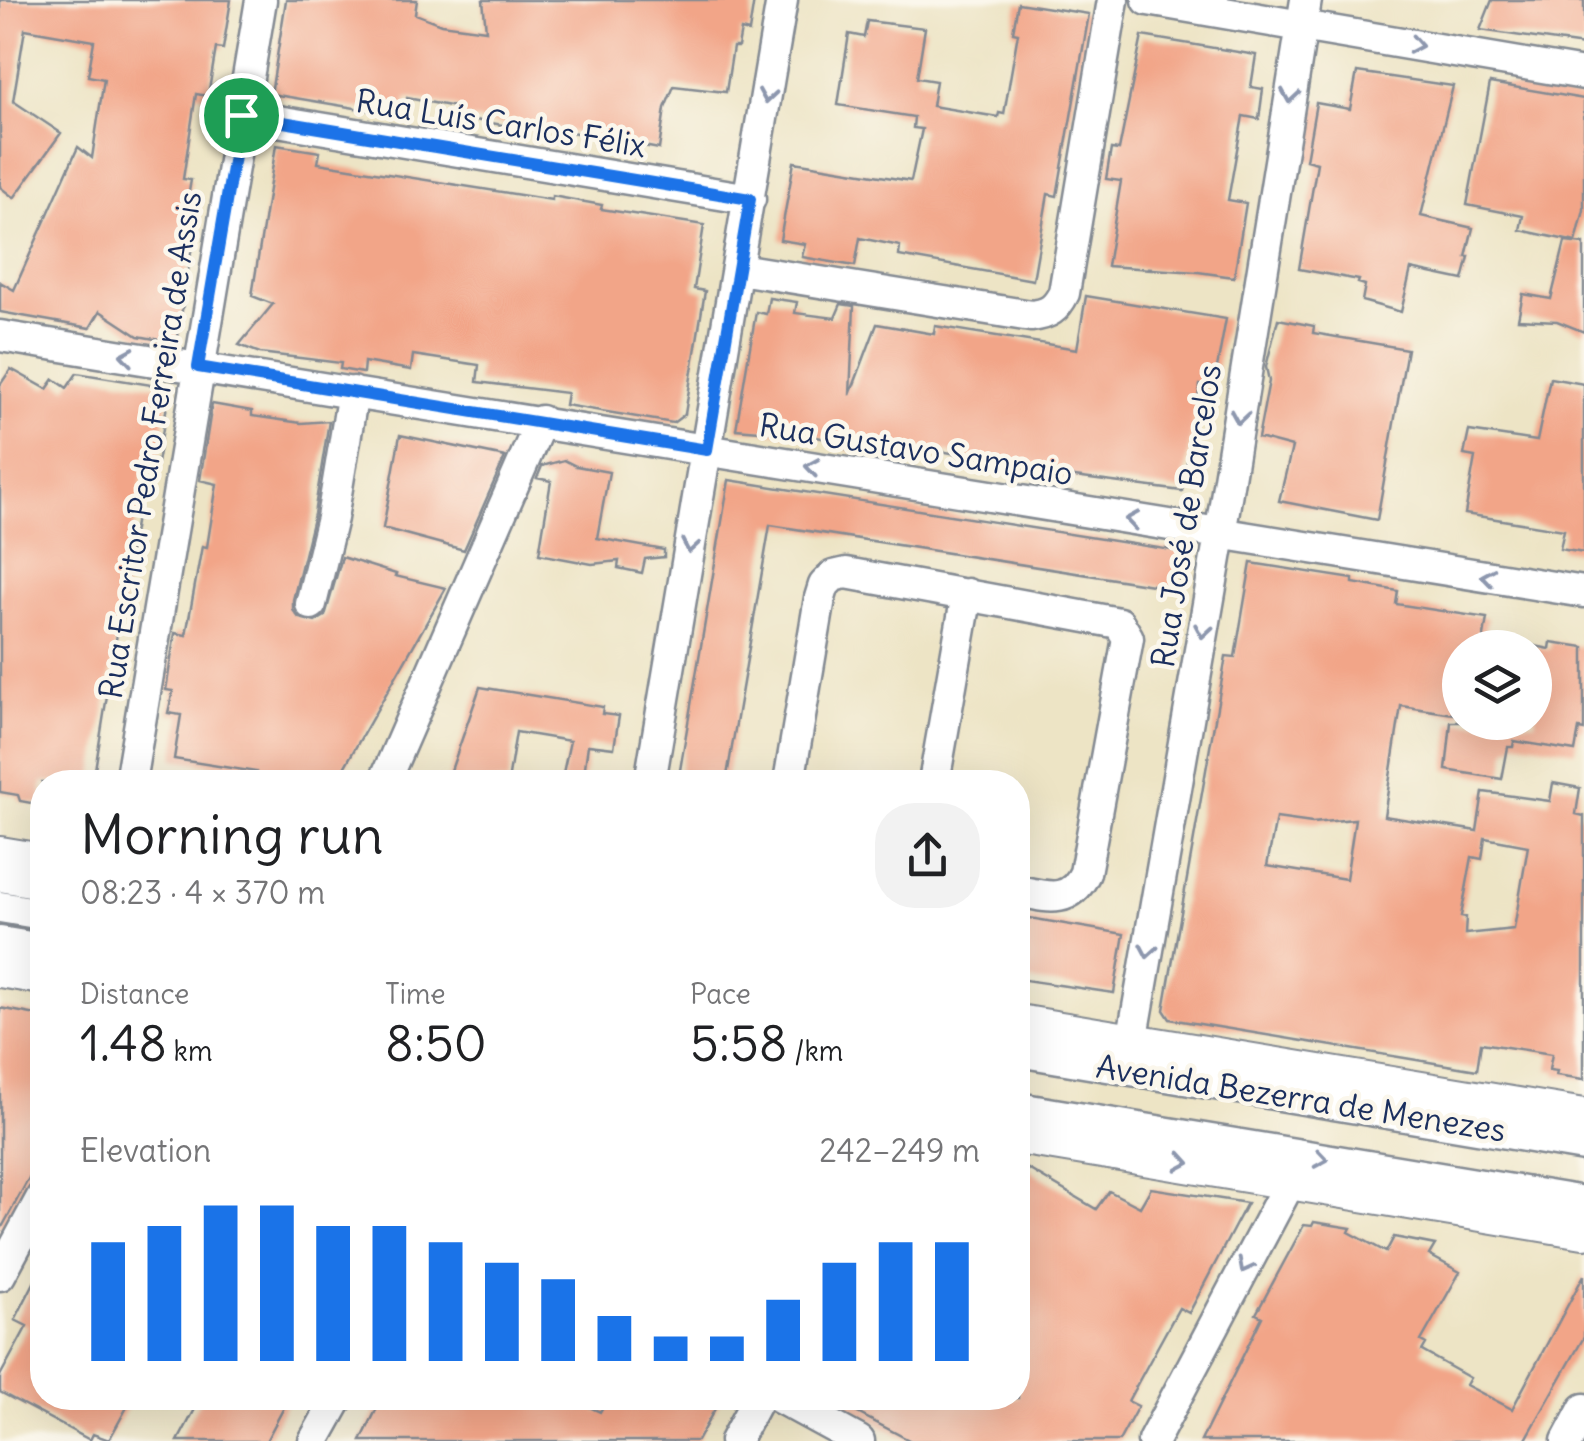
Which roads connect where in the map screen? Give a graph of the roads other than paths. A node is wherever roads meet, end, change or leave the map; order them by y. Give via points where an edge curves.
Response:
1 (261, 0) edge
2 (782, 0) edge
3 (1113, 0) edge
4 (1148, 0) edge
5 (1304, 13) edge
6 (1584, 74) edge
7 (241, 115) junction
8 (750, 199) junction
9 (739, 269) junction
10 (0, 336) edge
11 (198, 367) junction
12 (353, 392) junction
13 (541, 422) junction
14 (707, 450) junction
15 (1220, 535) junction
16 (1584, 592) edge
17 (967, 594) junction
18 (311, 604) dead end
19 (132, 770) edge
20 (389, 770) edge
21 (652, 770) edge
22 (791, 770) edge
23 (936, 770) edge
24 (0, 856) edge
25 (30, 861) edge
26 (0, 876) edge
27 (30, 880) edge
28 (1030, 894) edge
29 (0, 907) edge
30 (30, 912) edge
31 (0, 942) edge
32 (30, 947) edge
33 (0, 968) edge
34 (30, 974) edge
35 (1030, 1026) edge
36 (1132, 1042) junction
37 (1030, 1053) edge
38 (1030, 1110) edge
39 (1584, 1118) edge
40 (1030, 1137) edge
41 (1584, 1146) edge
42 (1291, 1180) junction
43 (1584, 1202) edge
44 (30, 1219) edge
45 (1584, 1229) edge
46 (0, 1275) edge
47 (1584, 1409) edge
48 (331, 1410) edge
49 (752, 1410) edge
50 (802, 1410) edge
51 (314, 1441) edge
52 (735, 1441) edge
53 (859, 1441) edge
54 (1153, 1441) edge
55 (1567, 1441) edge

1 - 7 street, Rua Escritor Pedro Ferreira de Assis
2 -> 8 street
3 - 9 street via 1058,306 1031,316
4 - 5 street
5 -> 6 street
5 -> 15 street, Rua José de Barcelos
7 - 8 street, Rua Luís Carlos Félix
7 - 11 street, Rua Escritor Pedro Ferreira de Assis
8 - 9 street
9 - 14 street
11 -> 10 street, Rua Gustavo Sampaio
11 - 12 street, Rua Gustavo Sampaio
11 - 19 street, Rua Escritor Pedro Ferreira de Assis
12 - 13 street, Rua Gustavo Sampaio
12 - 18 street
13 - 14 street, Rua Gustavo Sampaio
13 - 20 street
15 -> 14 street, Rua Gustavo Sampaio
14 -> 21 street
16 -> 15 street, Rua Gustavo Sampaio
15 -> 36 street, Rua José de Barcelos
17 - 22 street via 846,573 824,585
17 - 23 street
17 - 28 street via 1108,618 1128,638 1086,874 1066,897
24 - 25 main road
26 - 27 street
29 - 30 street
31 - 32 street
33 - 34 main road
35 - 36 main road, Avenida Bezerra de Menezes
36 - 39 main road, Avenida Bezerra de Menezes
37 - 41 street, Avenida Bezerra de Menezes
38 -> 43 street, Avenida Bezerra de Menezes
40 -> 42 main road
42 - 45 main road
42 -> 54 street
44 - 46 street
47 - 55 street
48 - 51 street
49 - 52 street
50 - 53 street

